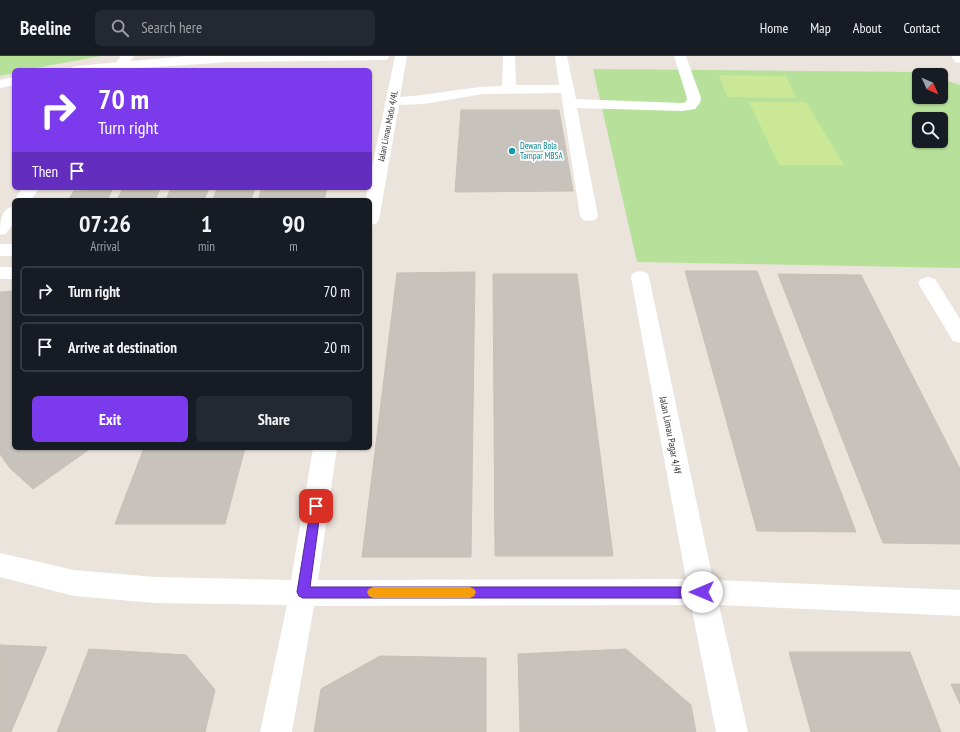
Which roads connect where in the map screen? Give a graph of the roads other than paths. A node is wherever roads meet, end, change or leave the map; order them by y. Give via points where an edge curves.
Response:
1 (384, 56) edge
2 (401, 56) edge
3 (509, 56) edge
4 (561, 56) edge
5 (680, 56) edge
6 (958, 56) edge
7 (960, 59) edge
8 (123, 63) edge
9 (90, 68) edge
10 (12, 81) edge
11 (0, 84) edge
12 (509, 89) junction
13 (568, 96) junction
14 (393, 101) junction
15 (372, 210) edge
16 (12, 214) edge
17 (589, 216) dead end
18 (0, 230) edge
19 (0, 250) edge
20 (12, 250) edge
21 (0, 273) edge
22 (12, 273) edge
23 (640, 277) dead end
24 (928, 283) dead end
25 (960, 336) edge
26 (325, 450) edge
27 (0, 565) edge
28 (303, 592) junction
29 (702, 592) junction
30 (960, 604) edge
31 (276, 732) edge
32 (732, 732) edge

1 - 8 street via 214,58
2 - 14 street, Jalan Limau Madu 4/4L
3 - 12 street
4 - 13 street
5 - 13 street via 694,98 690,106
6 - 7 street
8 - 9 street
10 - 11 street
12 - 13 street
12 - 14 street via 483,90 424,100
13 - 17 street
14 - 15 street, Jalan Limau Madu 4/4L
16 - 18 street
19 - 20 street
21 - 22 street
23 - 29 street, Jalan Limau Pagar 4/4f
24 - 25 street
26 - 28 street
27 - 28 street via 74,583 155,590
28 - 29 street
28 - 31 street
29 - 30 street
29 - 32 street, Jalan Limau Pagar 4/4f

